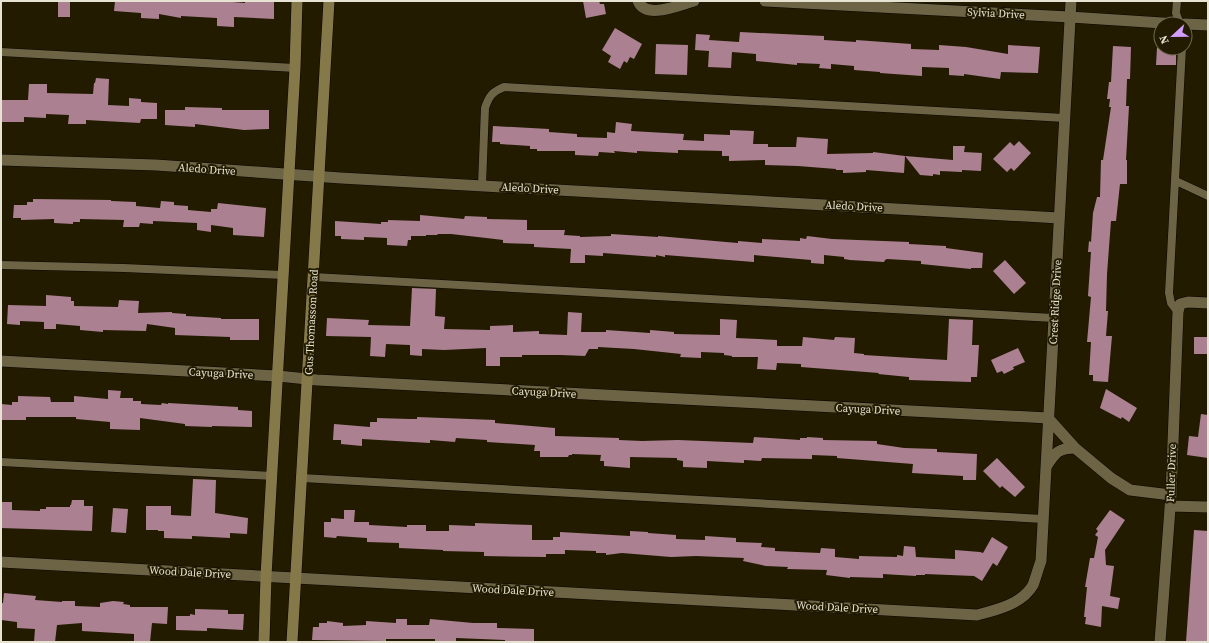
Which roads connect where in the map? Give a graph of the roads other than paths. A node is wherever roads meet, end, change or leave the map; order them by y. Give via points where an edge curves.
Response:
1 (297, 1) edge
2 (329, 1) edge
3 (638, 1) edge
4 (694, 1) edge
5 (766, 1) edge
6 (1071, 1) edge
7 (1177, 1) edge
8 (873, 4) edge
9 (1177, 16) edge
10 (1070, 17) junction
11 (1153, 22) edge
12 (1193, 24) edge
13 (1208, 25) edge
14 (1, 52) edge
15 (1182, 56) edge
16 (295, 68) junction
17 (1064, 118) junction
18 (1, 160) edge
19 (289, 174) junction
20 (319, 176) junction
21 (1176, 182) junction
22 (482, 185) junction
23 (1208, 196) edge
24 (1059, 218) junction
25 (1, 264) edge
26 (284, 275) junction
27 (314, 277) junction
28 (1208, 303) edge
29 (1179, 308) junction
30 (1054, 318) junction
31 (1, 361) edge
32 (278, 376) junction
33 (308, 379) junction
34 (1048, 418) junction
35 (1075, 448) junction
36 (1, 462) edge
37 (1046, 467) junction
38 (272, 476) junction
39 (302, 478) junction
40 (1170, 501) junction
41 (1208, 508) edge
42 (1043, 519) junction
43 (1, 562) edge
44 (266, 576) junction
45 (296, 579) junction
46 (1022, 597) joint
47 (264, 642) edge
48 (292, 642) edge
49 (1160, 642) edge

1 - 16 main road
2 - 20 main road, Gus Thomasson Road
3 - 4 street via 639,5 647,10 657,11
5 - 8 street, Sylvia Drive
6 - 10 street, Crest Ridge Drive
7 - 9 lane
8 - 10 street, Sylvia Drive
10 - 11 street, Sylvia Drive
10 - 17 street, Crest Ridge Drive
12 - 13 street
14 - 16 lane
15 - 21 lane
16 - 19 main road
17 - 22 lane via 504,87 495,91 485,108
17 - 24 street, Crest Ridge Drive
18 - 19 street, Aledo Drive via 156,165
19 - 20 street, Aledo Drive
19 - 26 main road
20 - 22 street, Aledo Drive
20 - 27 main road, Gus Thomasson Road
21 - 23 lane
21 - 29 lane via 1169,293 1171,303
22 - 24 street, Aledo Drive
24 - 30 street, Crest Ridge Drive
25 - 26 lane
26 - 32 main road
27 - 30 lane
27 - 33 main road, Gus Thomasson Road
28 - 29 street via 1188,302
29 - 40 street, Fuller Drive
30 - 34 street, Crest Ridge Drive
31 - 32 street, Cayuga Drive
32 - 33 street, Cayuga Drive
32 - 38 main road
33 - 34 street, Cayuga Drive
33 - 39 main road, Gus Thomasson Road
34 - 35 street
34 - 37 street, Crest Ridge Drive
35 - 37 street via 1064,448 1054,454
35 - 40 street via 1130,490
36 - 38 lane
37 - 42 street, Crest Ridge Drive
38 - 44 main road
39 - 42 lane
39 - 45 main road, Gus Thomasson Road
40 - 41 street
40 - 49 street, Fuller Drive
42 - 46 street, Crest Ridge Drive via 1040,561 1032,585
43 - 44 street, Wood Dale Drive
44 - 45 street, Wood Dale Drive
44 - 47 main road
45 - 46 street, Wood Dale Drive via 977,615 1001,609
45 - 48 main road, Gus Thomasson Road

